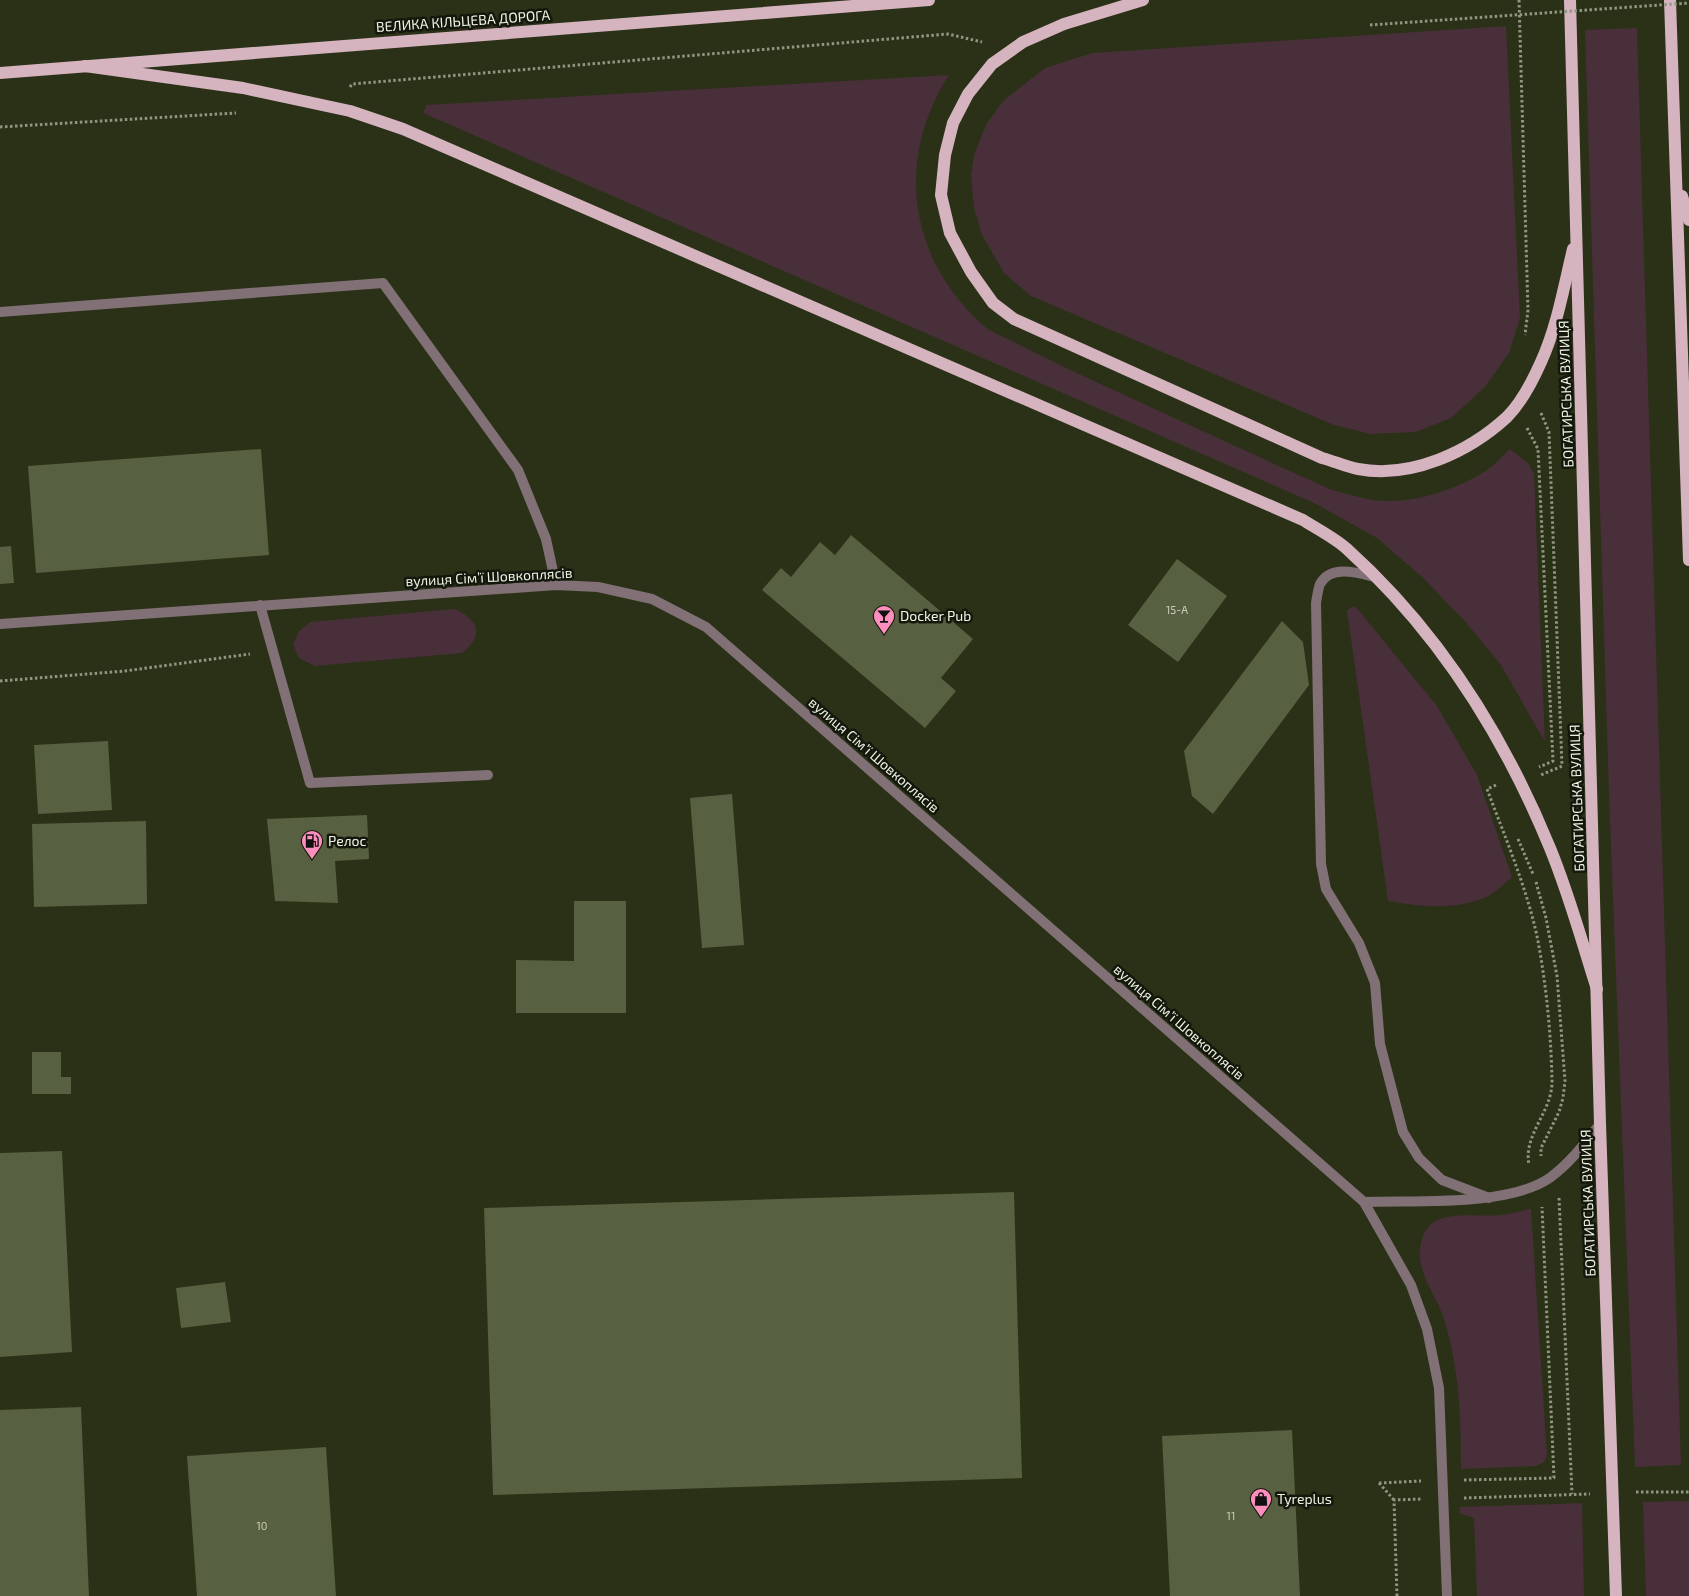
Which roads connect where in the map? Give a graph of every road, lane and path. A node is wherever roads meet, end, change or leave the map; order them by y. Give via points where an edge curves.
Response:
1 (929, 0) edge
2 (1144, 0) edge
3 (1519, 0) edge
4 (1570, 0) edge
5 (1670, 0) edge
6 (1689, 3) edge
7 (1370, 25) dead end
8 (1013, 49) junction
9 (85, 66) junction
10 (0, 73) edge
11 (338, 108) junction
12 (239, 113) dead end
13 (0, 127) edge
14 (1676, 174) junction
15 (1689, 220) edge
16 (1577, 234) junction
17 (0, 312) edge
18 (1522, 344) dead end
19 (1529, 386) junction
20 (1516, 406) junction
21 (1689, 560) edge
22 (1375, 577) junction
23 (556, 585) junction
24 (260, 604) junction
25 (0, 624) edge
26 (274, 650) junction
27 (0, 681) edge
28 (488, 775) dead end
29 (1520, 780) junction
30 (1495, 785) junction
31 (1517, 837) dead end
32 (1597, 989) junction
33 (1600, 1124) junction
34 (1550, 1178) junction
35 (1536, 1186) junction
36 (1489, 1198) junction
37 (1364, 1202) junction
38 (1554, 1478) dead end
39 (1379, 1483) dead end
40 (1689, 1492) edge
41 (1613, 1493) junction
42 (1572, 1494) junction
43 (1444, 1499) junction
44 (1394, 1500) junction
45 (1397, 1596) edge
46 (1446, 1596) edge
47 (1616, 1596) edge

1 - 9 main road, ВЕЛИКА КІЛЬЦЕВА ДОРОГА
2 - 8 main road via 1064,24
3 - 18 path via 1528,310
4 - 16 main road, БОГАТИРСЬКА ВУЛИЦЯ
5 - 14 main road
6 - 7 path, bridge
8 - 11 path via 948,34 352,84
8 - 20 main road via 992,64 968,94 953,123 944,155 941,195 950,233 971,272 993,303 1014,319 1322,458 1359,469 1392,470 1435,463 1472,443 1508,416
9 - 10 main road, ВЕЛИКА КІЛЬЦЕВА ДОРОГА
9 - 11 main road via 243,88
11 - 22 main road via 412,133 1303,520 1346,548
12 - 13 path
14 - 15 main road
14 - 21 main road
16 - 19 main road via 1556,317
16 - 32 main road, БОГАТИРСЬКА ВУЛИЦЯ
17 - 23 street via 383,284 518,470 546,539
19 - 20 main road
19 - 29 path via 1549,432 1562,766
20 - 29 path via 1538,448 1552,761
22 - 29 main road via 1433,640 1480,709
22 - 36 street via 1348,570 1332,574 1321,583 1316,603 1321,864 1326,889 1359,943 1375,983 1380,1044 1403,1132 1419,1158 1442,1180
23 - 24 street, вулиця Сімʼї Шовкоплясів
23 - 37 street, вулиця Сімʼї Шовкоплясів via 598,587 652,599 706,627
24 - 25 street, вулиця Сімʼї Шовкоплясів
24 - 26 street
26 - 27 path via 125,671
26 - 28 street via 310,783
29 - 30 path
29 - 30 path via 1499,794
29 - 32 main road via 1551,850
30 - 35 path via 1487,789 1537,936 1545,993 1552,1081 1551,1096 1529,1142 1527,1155
31 - 34 path via 1540,899 1556,976 1565,1081 1559,1112 1541,1148 1541,1161
32 - 33 main road, БОГАТИРСЬКА ВУЛИЦЯ
33 - 34 street via 1573,1159
33 - 41 main road, БОГАТИРСЬКА ВУЛИЦЯ
34 - 35 street
34 - 42 path via 1560,1202
35 - 36 street
35 - 38 path via 1543,1209
36 - 37 street
37 - 43 street via 1411,1286 1427,1329 1439,1388
39 - 44 path
40 - 41 path
41 - 42 path
41 - 47 main road, БОГАТИРСЬКА ВУЛИЦЯ
42 - 43 path
43 - 44 path
43 - 46 street
44 - 45 path

